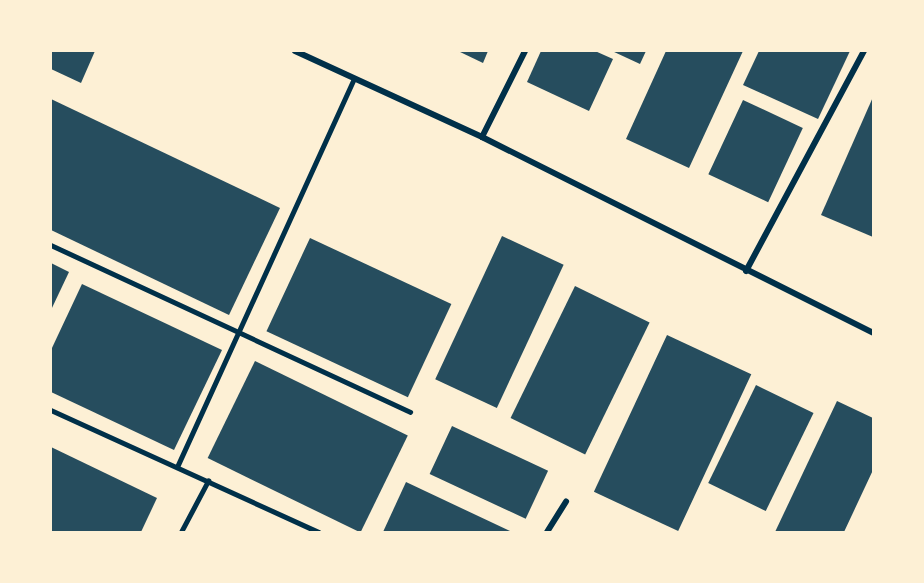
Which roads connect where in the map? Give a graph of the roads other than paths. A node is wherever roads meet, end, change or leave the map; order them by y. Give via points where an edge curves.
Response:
1 (295, 51) edge
2 (525, 51) edge
3 (864, 51) edge
4 (354, 79) junction
5 (482, 137) junction
6 (51, 245) edge
7 (746, 271) junction
8 (240, 333) junction
9 (873, 333) edge
10 (51, 411) edge
11 (410, 412) dead end
12 (177, 467) junction
13 (208, 481) junction
14 (566, 501) dead end
15 (181, 532) edge
16 (319, 532) edge
17 (547, 532) edge

1 - 4 street
2 - 5 street
3 - 7 street
4 - 5 street
4 - 8 lane
5 - 7 street
6 - 8 lane
7 - 9 street
8 - 11 lane
8 - 12 lane
10 - 12 lane
12 - 13 lane
13 - 15 lane
13 - 16 lane
14 - 17 street

